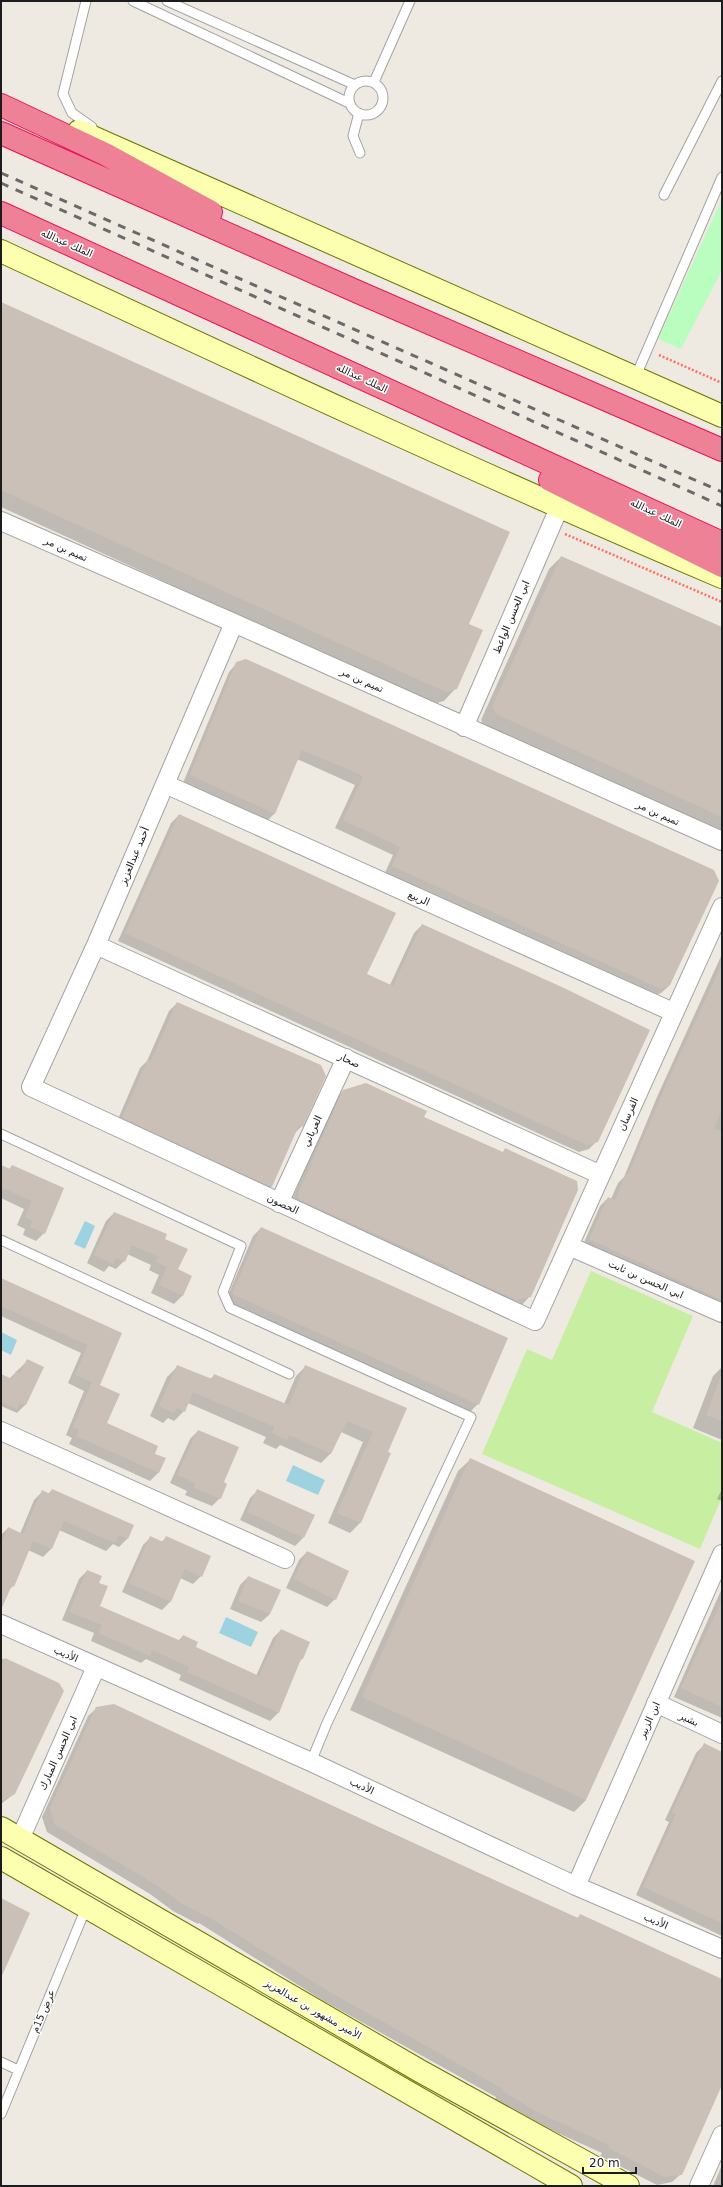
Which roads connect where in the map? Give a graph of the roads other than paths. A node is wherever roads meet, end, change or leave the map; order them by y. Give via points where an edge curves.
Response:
1 (86, 1) edge
2 (133, 1) edge
3 (167, 1) edge
4 (410, 1) edge
5 (722, 81) edge
6 (374, 82) junction
7 (355, 85) junction
8 (1, 98) edge
9 (349, 103) junction
10 (1, 105) edge
11 (359, 113) junction
12 (1, 133) edge
13 (118, 148) junction
14 (360, 153) dead end
15 (722, 177) edge
16 (664, 195) dead end
17 (1, 213) edge
18 (1, 251) edge
19 (161, 285) junction
20 (358, 292) junction
21 (636, 378) junction
22 (722, 416) edge
23 (722, 450) edge
24 (559, 508) junction
25 (1, 521) edge
26 (722, 543) edge
27 (722, 566) edge
28 (722, 577) edge
29 (234, 623) junction
30 (464, 727) junction
31 (165, 784) junction
32 (722, 841) edge
33 (722, 907) edge
34 (96, 945) junction
35 (673, 1012) junction
36 (346, 1058) junction
37 (31, 1087) joint
38 (1, 1134) edge
39 (601, 1175) junction
40 (279, 1203) junction
41 (1, 1240) edge
42 (570, 1246) junction
43 (722, 1312) edge
44 (536, 1321) joint
45 (289, 1374) dead end
46 (1, 1431) edge
47 (722, 1554) edge
48 (285, 1559) dead end
49 (1, 1624) edge
50 (96, 1667) junction
51 (656, 1704) junction
52 (722, 1734) edge
53 (311, 1762) junction
54 (1, 1828) edge
55 (20, 1839) junction
56 (1, 1858) edge
57 (576, 1886) junction
58 (86, 1908) junction
59 (722, 1949) edge
60 (1, 2062) edge
61 (18, 2070) junction
62 (1, 2114) edge
63 (722, 2135) edge
64 (571, 2186) edge
65 (628, 2186) edge
66 (699, 2186) edge

1 - 13 lane via 63,94 72,113
2 - 9 lane
3 - 7 lane
4 - 6 lane
5 - 16 lane
6 - 7 lane via 361,81
6 - 11 lane via 383,92 382,105 372,114
7 - 9 lane via 351,90
8 - 13 street
9 - 11 lane
10 - 20 highway via 105,154
11 - 14 lane via 353,136
12 - 20 highway
13 - 21 street
15 - 21 lane
17 - 19 highway, الملك عبدالله
18 - 24 street
19 - 26 highway, الملك عبدالله
19 - 27 highway
20 - 23 highway
21 - 22 street
24 - 28 street
24 - 30 street, ابي الحسن الواعظ
25 - 29 street, تميم بن مر
29 - 30 street, تميم بن مر
29 - 31 street, أحمد عبدالعزيز
30 - 32 street, تميم بن مر
31 - 34 street, أحمد عبدالعزيز
31 - 35 street, الربيع
33 - 35 street, الفرسان
34 - 36 street, صحار
34 - 37 street, أحمد عبدالعزيز
35 - 39 street, الفرسان
36 - 39 street, صحار
36 - 40 street, العرباني
37 - 40 street, الحصون
38 - 53 lane via 241,1246 223,1292 230,1308 471,1417
39 - 42 street, الفرسان
40 - 44 street, الحصون
41 - 45 lane
42 - 43 street, ابي الحسن بن ثابت
42 - 44 street, الفرسان
46 - 48 street
47 - 51 street, ابن الزبير
49 - 50 street, الأديب
50 - 53 street, الأديب
50 - 55 street, ابي الحسن المبارك
51 - 52 street, بشير
51 - 57 street, ابن الزبير
53 - 57 street, الأديب
54 - 55 street, الأمير مشهور بن عبدالعزيز
55 - 65 street, الأمير مشهور بن عبدالعزيز via 420,2071
56 - 58 street
57 - 59 street, الأديب
58 - 61 lane, عرض 15م
58 - 64 street via 174,1956
60 - 61 lane
61 - 62 lane, عرض 15م
63 - 66 street

